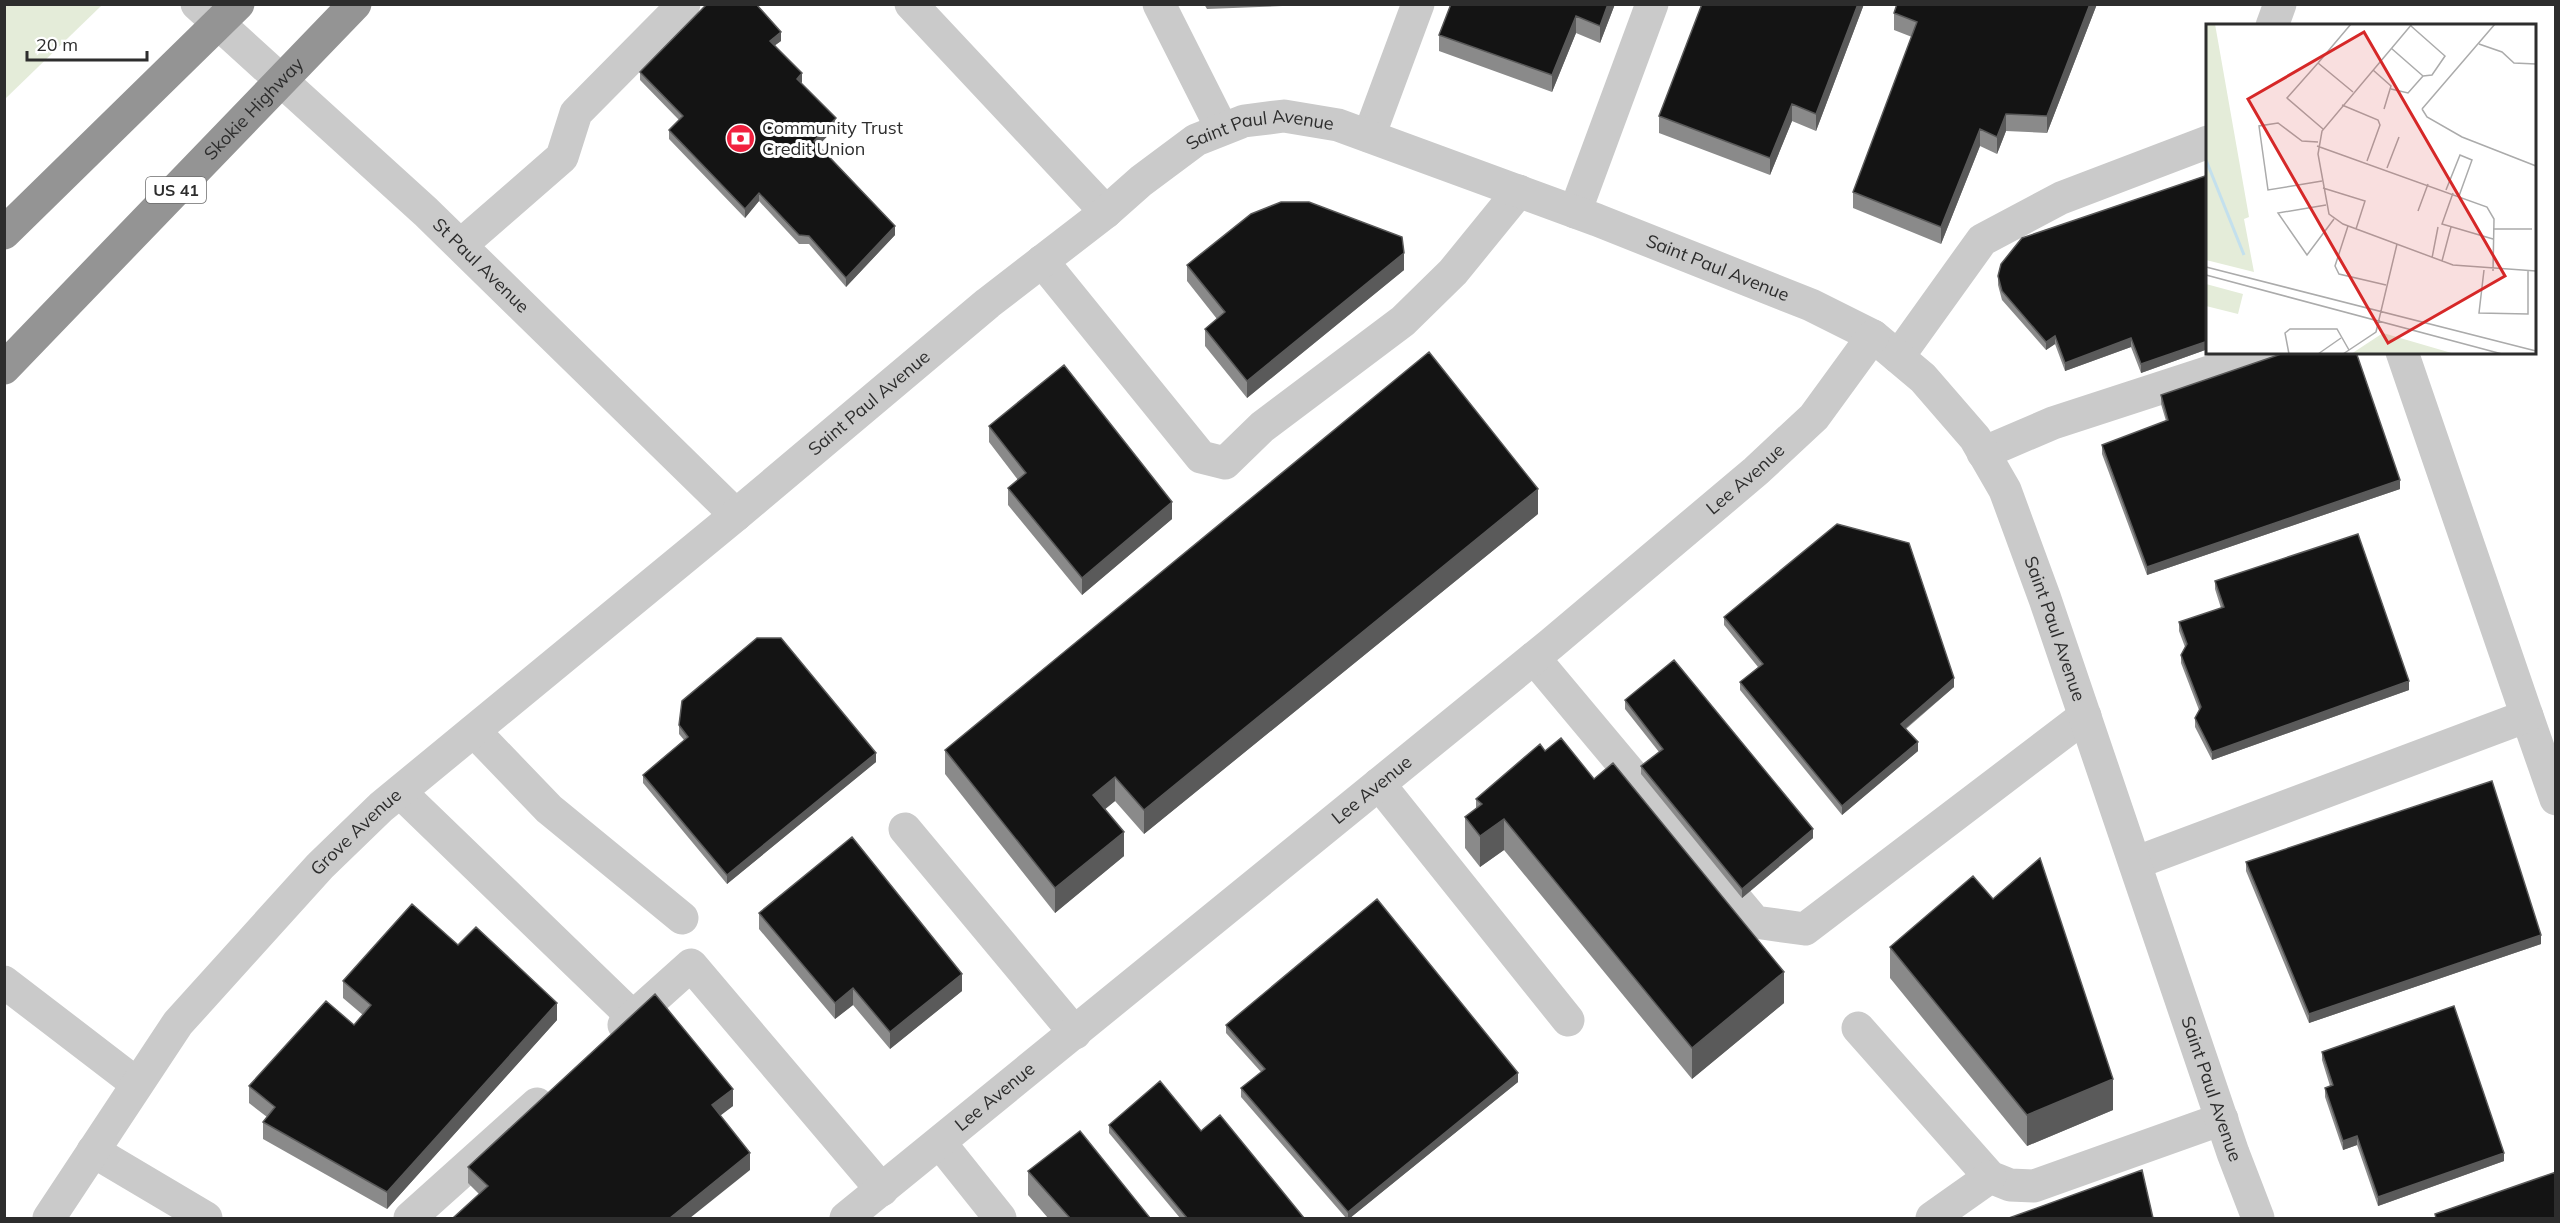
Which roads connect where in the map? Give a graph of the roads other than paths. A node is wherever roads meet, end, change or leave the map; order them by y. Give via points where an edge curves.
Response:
1 (354, 4) edge
2 (684, 4) edge
3 (911, 4) edge
4 (1159, 4) edge
5 (1418, 4) edge
6 (1652, 4) edge
7 (2280, 4) edge
8 (218, 11) edge
9 (2273, 24) edge
10 (281, 80) junction
11 (1222, 129) junction
12 (1369, 136) junction
13 (2206, 143) edge
14 (1519, 191) junction
15 (1106, 212) junction
16 (1575, 212) junction
17 (4, 233) edge
18 (461, 245) junction
19 (1042, 261) junction
20 (1886, 347) junction
21 (2265, 354) edge
22 (2403, 354) edge
23 (4, 368) edge
24 (1983, 453) junction
25 (736, 515) junction
26 (1534, 658) junction
27 (2085, 716) junction
28 (2528, 716) junction
29 (474, 731) junction
30 (1379, 784) junction
31 (400, 792) junction
32 (2556, 799) edge
33 (905, 829) dead end
34 (2135, 863) junction
35 (682, 918) dead end
36 (4, 982) edge
37 (633, 1017) junction
38 (1568, 1020) dead end
39 (1858, 1028) dead end
40 (1075, 1033) junction
41 (598, 1048) edge
42 (137, 1084) junction
43 (555, 1087) edge
44 (2222, 1119) junction
45 (940, 1143) junction
46 (93, 1151) junction
47 (1990, 1177) junction
48 (882, 1190) junction
49 (49, 1218) edge
50 (206, 1218) edge
51 (410, 1218) edge
52 (846, 1218) edge
53 (999, 1218) edge
54 (1932, 1218) edge
55 (2258, 1218) edge

1 - 10 highway, Skokie Highway / US 41
2 - 18 street via 576,113 562,157
3 - 15 street
4 - 11 street
5 - 12 street
6 - 16 street
7 - 9 street
8 - 10 street, St Paul Avenue
8 - 17 highway
10 - 18 street, St Paul Avenue
10 - 23 highway, Skokie Highway / US 41
11 - 12 street, Saint Paul Avenue via 1244,121 1284,116 1338,124
11 - 15 street, Saint Paul Avenue via 1196,140
12 - 14 street, Saint Paul Avenue
13 - 20 street, Lee Avenue via 2061,198 1982,240
14 - 16 street, Saint Paul Avenue
14 - 19 street via 1453,272 1403,321 1262,427 1225,463 1201,457
15 - 19 street, Saint Paul Avenue
16 - 20 street, Saint Paul Avenue via 1811,305
18 - 25 street, St Paul Avenue
19 - 25 street, Saint Paul Avenue
20 - 24 street, Saint Paul Avenue via 1923,378 1975,438
20 - 26 street, Lee Avenue via 1756,471
21 - 24 street via 2053,423
22 - 28 street
24 - 27 street, Saint Paul Avenue via 2005,490
25 - 29 street, Grove Avenue
26 - 27 street via 1755,922 1804,929
26 - 30 street, Lee Avenue
27 - 34 street, Saint Paul Avenue
28 - 32 street
28 - 34 street
29 - 31 street, Grove Avenue
29 - 35 street via 549,809
30 - 38 street
30 - 40 street, Lee Avenue
31 - 37 street
31 - 42 street, Grove Avenue via 320,866 178,1023
33 - 40 street
34 - 44 street, Saint Paul Avenue
36 - 42 street
37 - 41 street
37 - 48 street via 692,965
39 - 47 street
40 - 45 street, Lee Avenue
42 - 46 street, Grove Avenue
43 - 51 street
44 - 47 street via 2034,1186 2010,1185
44 - 55 street, Saint Paul Avenue
45 - 48 street, Lee Avenue
45 - 53 street
46 - 49 street, Grove Avenue
46 - 50 street
47 - 54 street
48 - 52 street, Lee Avenue

